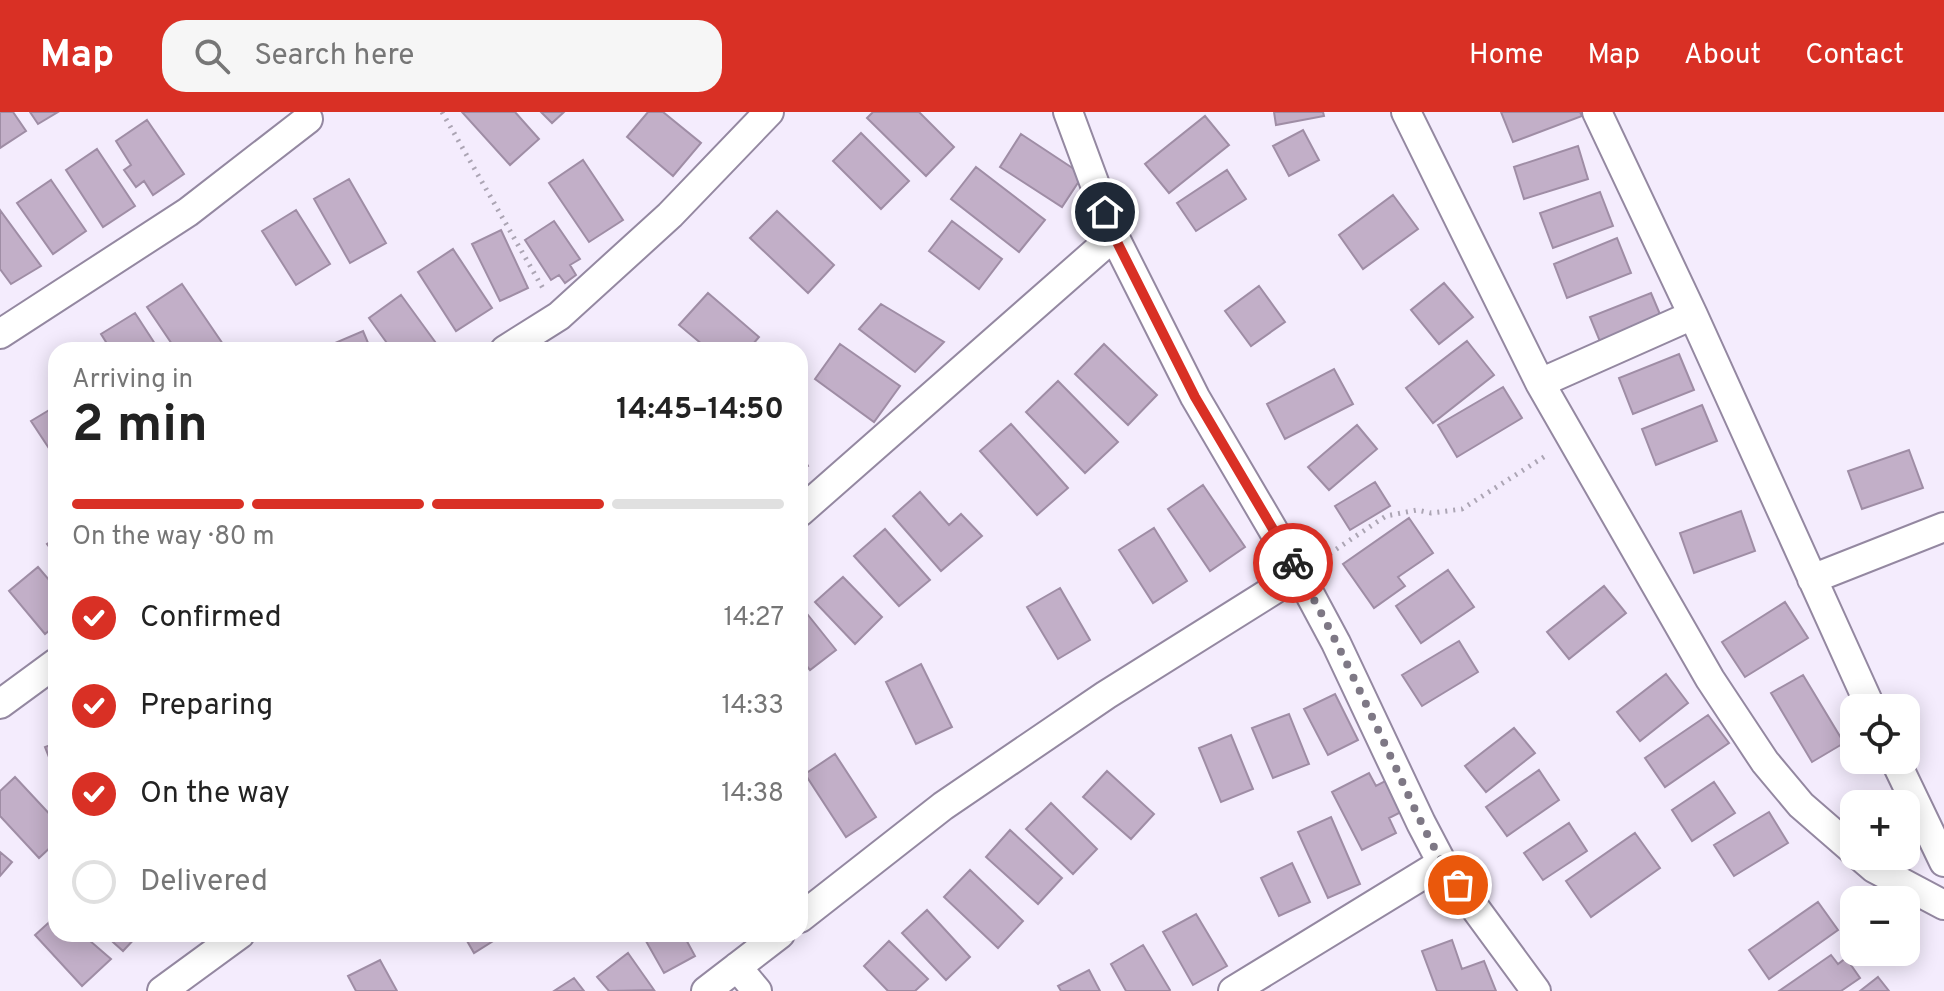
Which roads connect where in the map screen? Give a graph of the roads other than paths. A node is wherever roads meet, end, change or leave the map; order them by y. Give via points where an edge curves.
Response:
1 (769, 112) edge
2 (1068, 112) edge
3 (1406, 112) edge
4 (1597, 112) edge
5 (309, 114) edge
6 (1114, 236) junction
7 (1693, 315) junction
8 (0, 334) edge
9 (518, 342) edge
10 (1540, 383) junction
11 (808, 505) edge
12 (1944, 527) edge
13 (1299, 574) junction
14 (1812, 579) junction
15 (48, 669) edge
16 (1865, 694) edge
17 (0, 704) edge
18 (1902, 774) edge
19 (1840, 839) edge
20 (1944, 862) edge
21 (1442, 863) junction
22 (1878, 870) edge
23 (1944, 905) edge
24 (808, 912) edge
25 (229, 942) edge
26 (770, 942) edge
27 (737, 967) junction
28 (162, 991) edge
29 (706, 991) edge
30 (757, 991) edge
31 (1233, 991) edge
32 (1536, 991) edge

1 - 9 street via 670,215 559,316
2 - 6 street
3 - 10 street
4 - 7 street
5 - 8 street via 188,212
6 - 11 street
6 - 13 street via 1195,397
7 - 10 street
7 - 14 street
10 - 19 street via 1710,679 1765,762 1801,805
12 - 14 street
13 - 21 street
13 - 24 street via 1106,695 943,806
14 - 16 street
15 - 17 street
18 - 20 street
21 - 31 street
21 - 32 street
22 - 23 street
25 - 28 street
26 - 27 street
27 - 29 street
27 - 30 street

